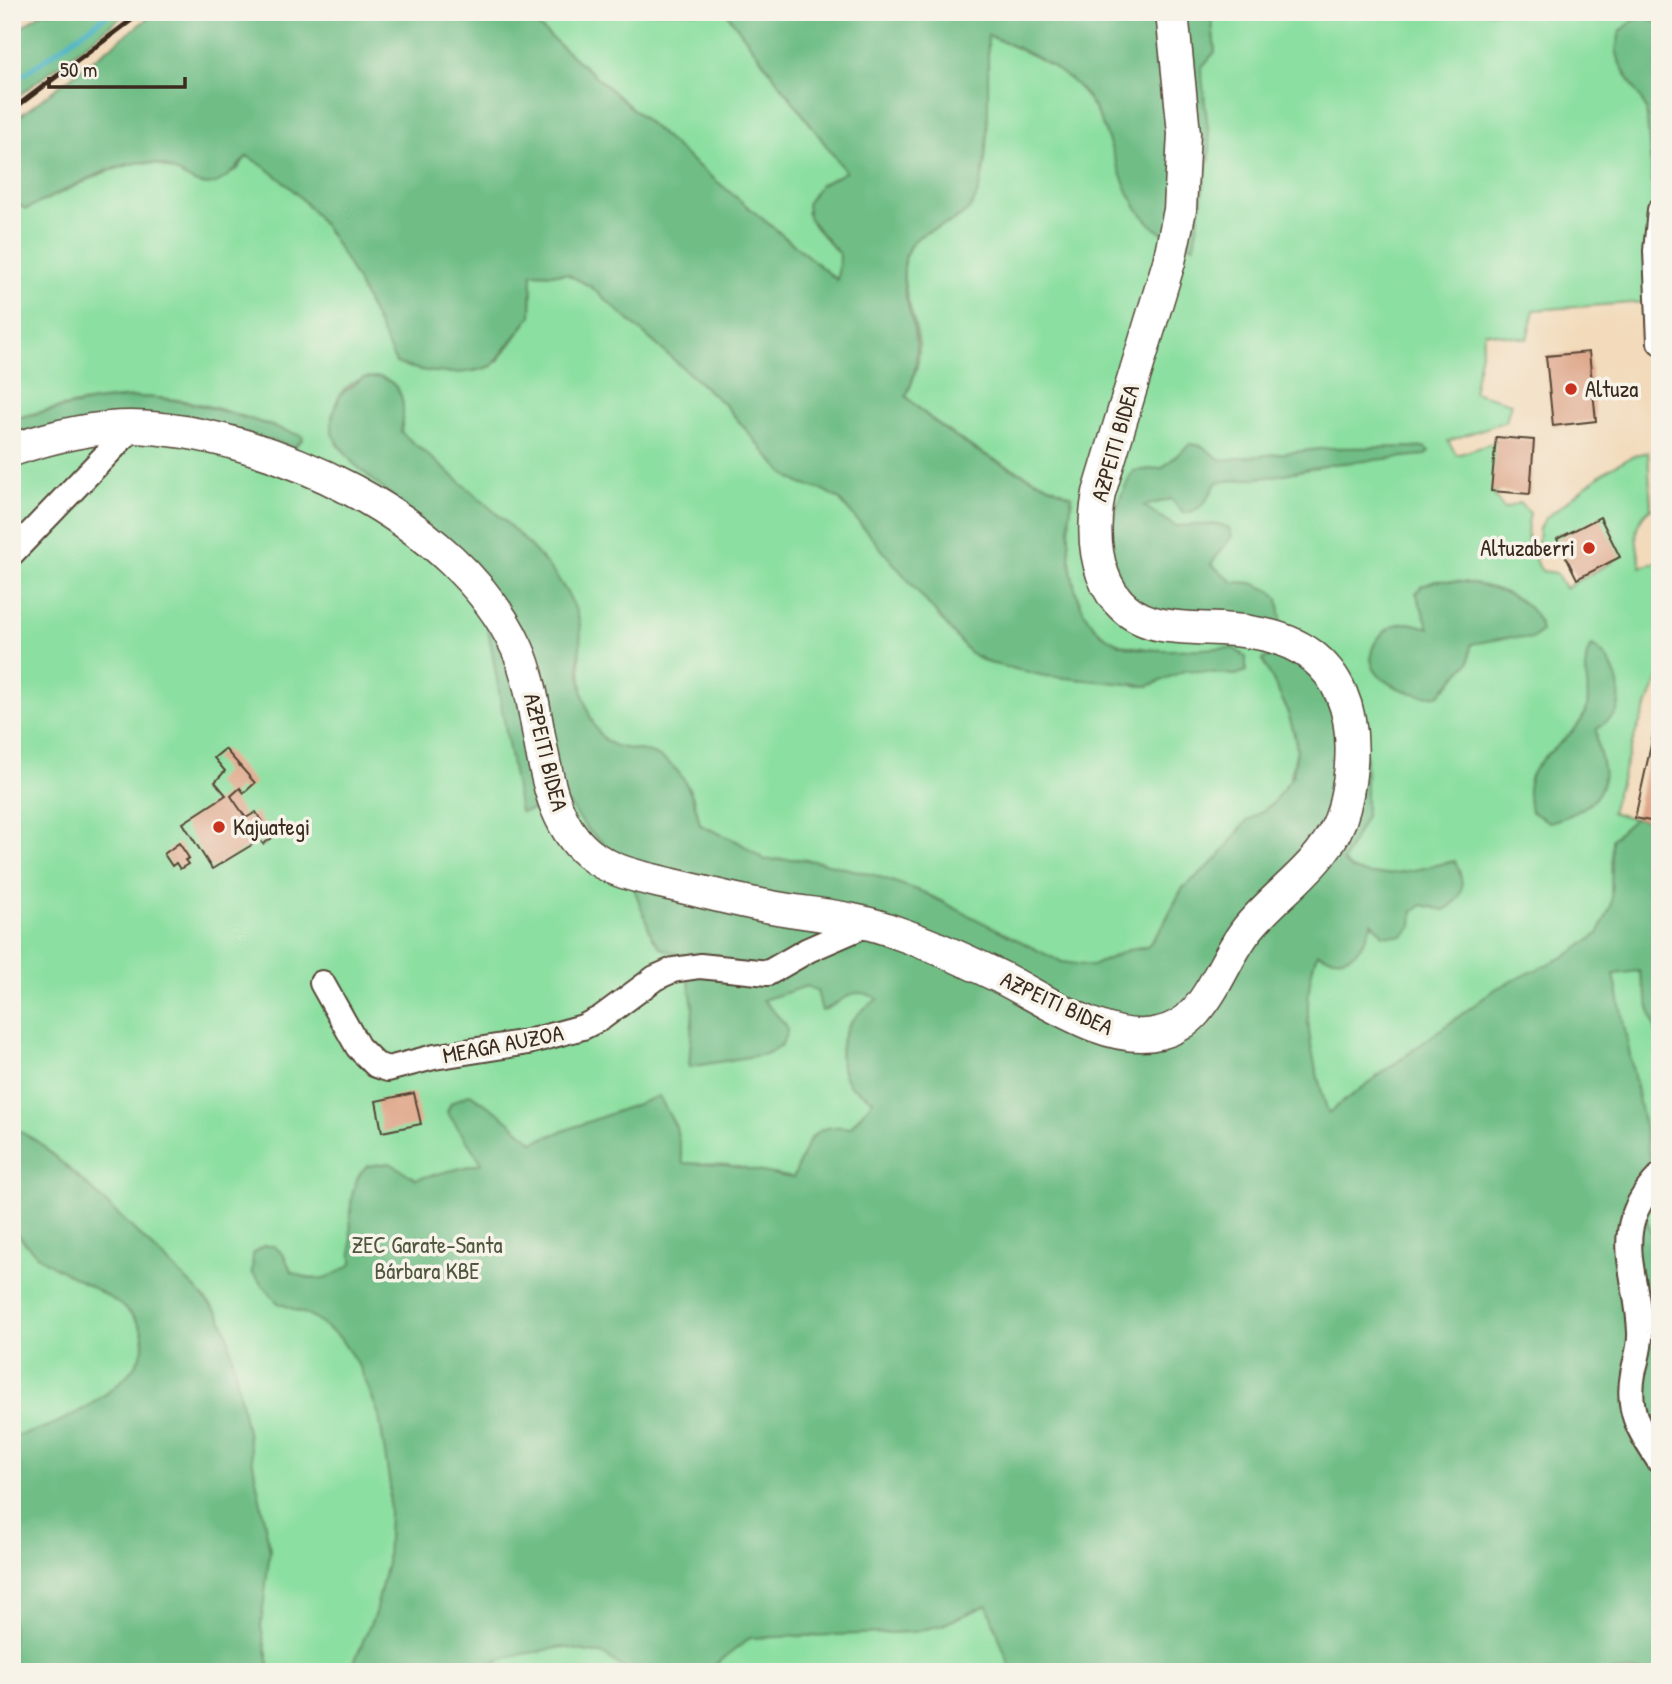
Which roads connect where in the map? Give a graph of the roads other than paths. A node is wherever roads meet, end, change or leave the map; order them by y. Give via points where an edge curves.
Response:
1 (1172, 12) edge
2 (1660, 210) edge
3 (1660, 342) edge
4 (133, 427) junction
5 (12, 450) edge
6 (12, 553) edge
7 (870, 923) junction
8 (322, 983) dead end
9 (1660, 1175) edge
10 (1660, 1462) edge

1 - 7 main road, AZPEITI BIDEA via 1184,133 1180,211 1169,262 1099,493 1096,557 1112,594 1141,618 1167,626 1265,635 1303,651 1328,672 1345,697 1350,720 1342,816 1316,859 1246,931 1195,1013 1155,1034 1129,1034 1091,1024 969,962
2 - 3 street via 1656,272
4 - 5 main road, AZPEITI BIDEA via 66,435
4 - 6 street
4 - 7 main road, AZPEITI BIDEA via 204,436 307,470 373,503 452,562 487,599 512,637 529,682 558,811 576,841 597,859 626,873 751,904
7 - 8 street, MEAGA AUZOA via 768,973 679,968 655,978 583,1027 388,1069 376,1065 359,1047
9 - 10 street via 1635,1215 1628,1255 1640,1339 1631,1406 1638,1429

